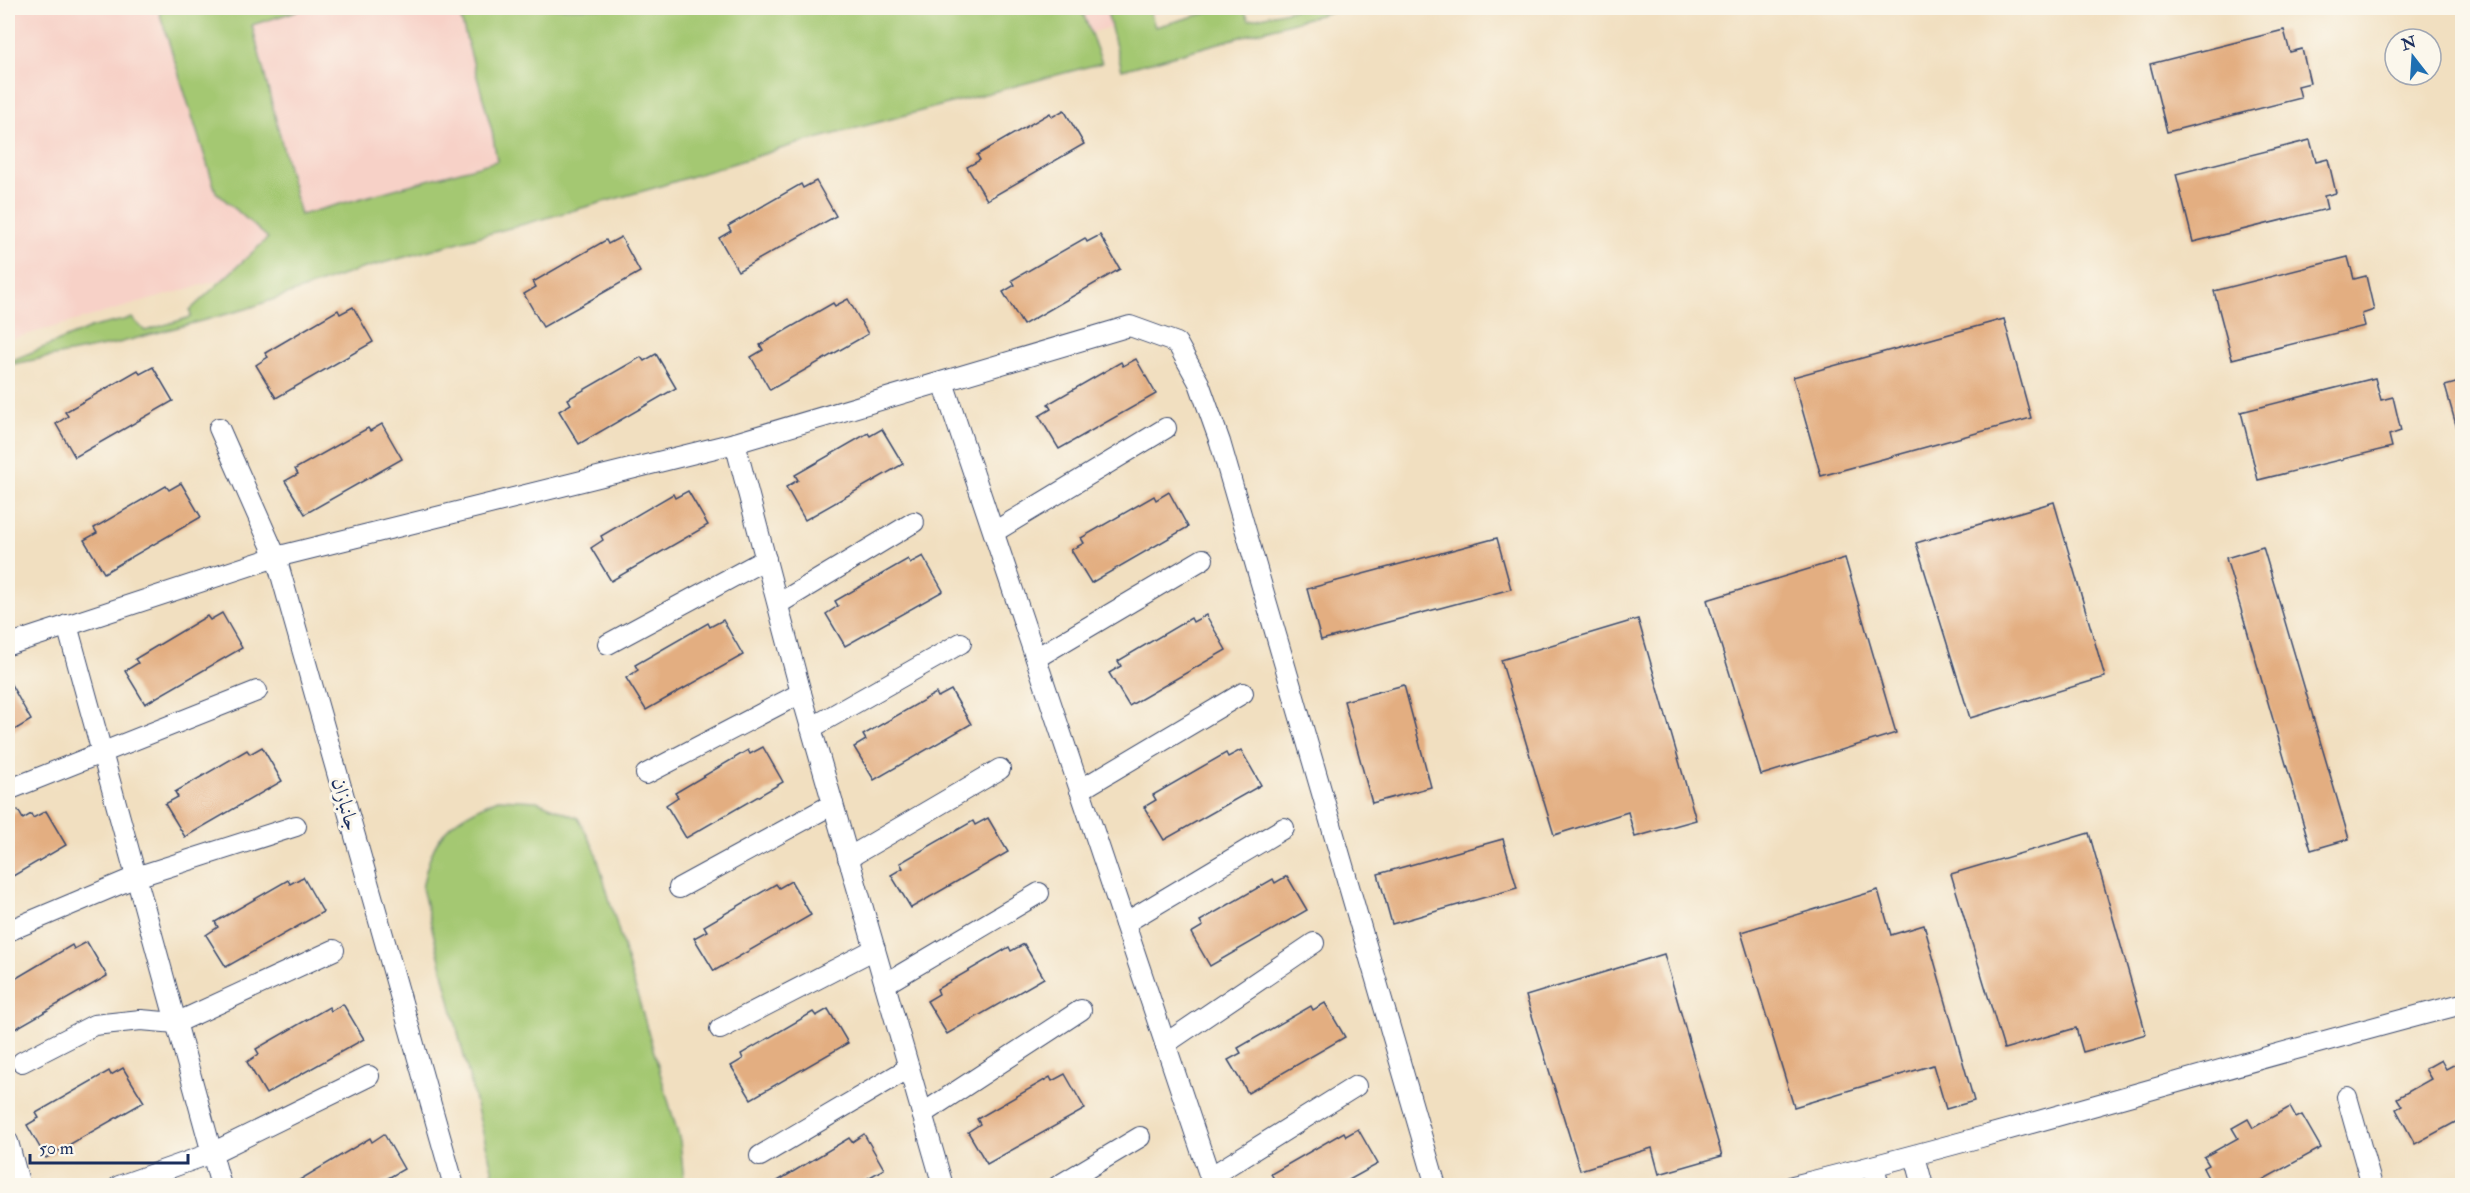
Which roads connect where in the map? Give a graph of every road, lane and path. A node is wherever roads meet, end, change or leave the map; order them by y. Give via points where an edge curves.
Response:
1 (943, 382) junction
2 (219, 428) dead end
3 (1166, 428) dead end
4 (735, 442) junction
5 (914, 522) dead end
6 (994, 532) junction
7 (276, 557) junction
8 (766, 559) junction
9 (1203, 559) dead end
10 (778, 604) junction
11 (67, 625) junction
12 (962, 643) dead end
13 (608, 644) dead end
14 (8, 645) edge
15 (1036, 658) junction
16 (257, 691) dead end
17 (801, 693) junction
18 (1244, 693) dead end
19 (811, 728) junction
20 (102, 753) junction
21 (1000, 769) dead end
22 (646, 774) dead end
23 (8, 790) edge
24 (1080, 790) junction
25 (833, 804) junction
26 (296, 826) dead end
27 (1284, 828) dead end
28 (849, 858) junction
29 (136, 877) junction
30 (679, 888) dead end
31 (1039, 893) dead end
32 (1125, 923) junction
33 (8, 931) edge
34 (1314, 943) dead end
35 (875, 949) junction
36 (334, 950) dead end
37 (885, 984) junction
38 (2463, 1004) edge
39 (1081, 1010) dead end
40 (176, 1023) junction
41 (720, 1029) dead end
42 (1166, 1044) junction
43 (22, 1062) dead end
44 (909, 1068) junction
45 (369, 1076) dead end
46 (1356, 1086) dead end
47 (2347, 1097) dead end
48 (922, 1114) junction
49 (1140, 1137) dead end
50 (8, 1142) edge
51 (212, 1153) junction
52 (760, 1156) dead end
53 (1915, 1156) junction
54 (1874, 1166) junction
55 (1211, 1181) edge
56 (20, 1185) edge
57 (119, 1185) edge
58 (221, 1185) edge
59 (454, 1185) edge
60 (943, 1185) edge
61 (1058, 1185) edge
62 (1436, 1185) edge
63 (1793, 1185) edge
64 (1879, 1185) edge
65 (1923, 1185) edge
66 (2372, 1185) edge

1 - 4 street
1 - 6 street
1 - 62 street via 1130,326 1177,343 1199,383 1220,442
2 - 7 street, جانبازان
3 - 6 street
4 - 7 street
4 - 8 street
5 - 10 street
6 - 15 street
7 - 11 street
7 - 59 street, جانبازان
8 - 10 street
8 - 13 street
9 - 15 street
10 - 17 street
11 - 14 street
11 - 20 street
12 - 19 street
15 - 24 street
16 - 20 street
17 - 19 street
17 - 22 street
18 - 24 street
19 - 25 street
20 - 23 street
20 - 29 street
21 - 28 street
24 - 32 street
25 - 28 street
25 - 30 street
26 - 29 street
27 - 32 street
28 - 35 street
29 - 33 street
29 - 40 street
31 - 37 street
32 - 42 street
34 - 42 street
35 - 37 street
35 - 41 street
36 - 40 street
37 - 44 street
38 - 53 street
39 - 48 street
40 - 43 street via 141,1020 94,1025
40 - 51 street
42 - 55 street
44 - 48 street
44 - 52 street
45 - 51 street
46 - 55 street
47 - 66 street
48 - 60 street
49 - 61 street
50 - 56 street
51 - 57 street
51 - 58 street
53 - 54 street
53 - 65 street
54 - 63 street
54 - 64 street

